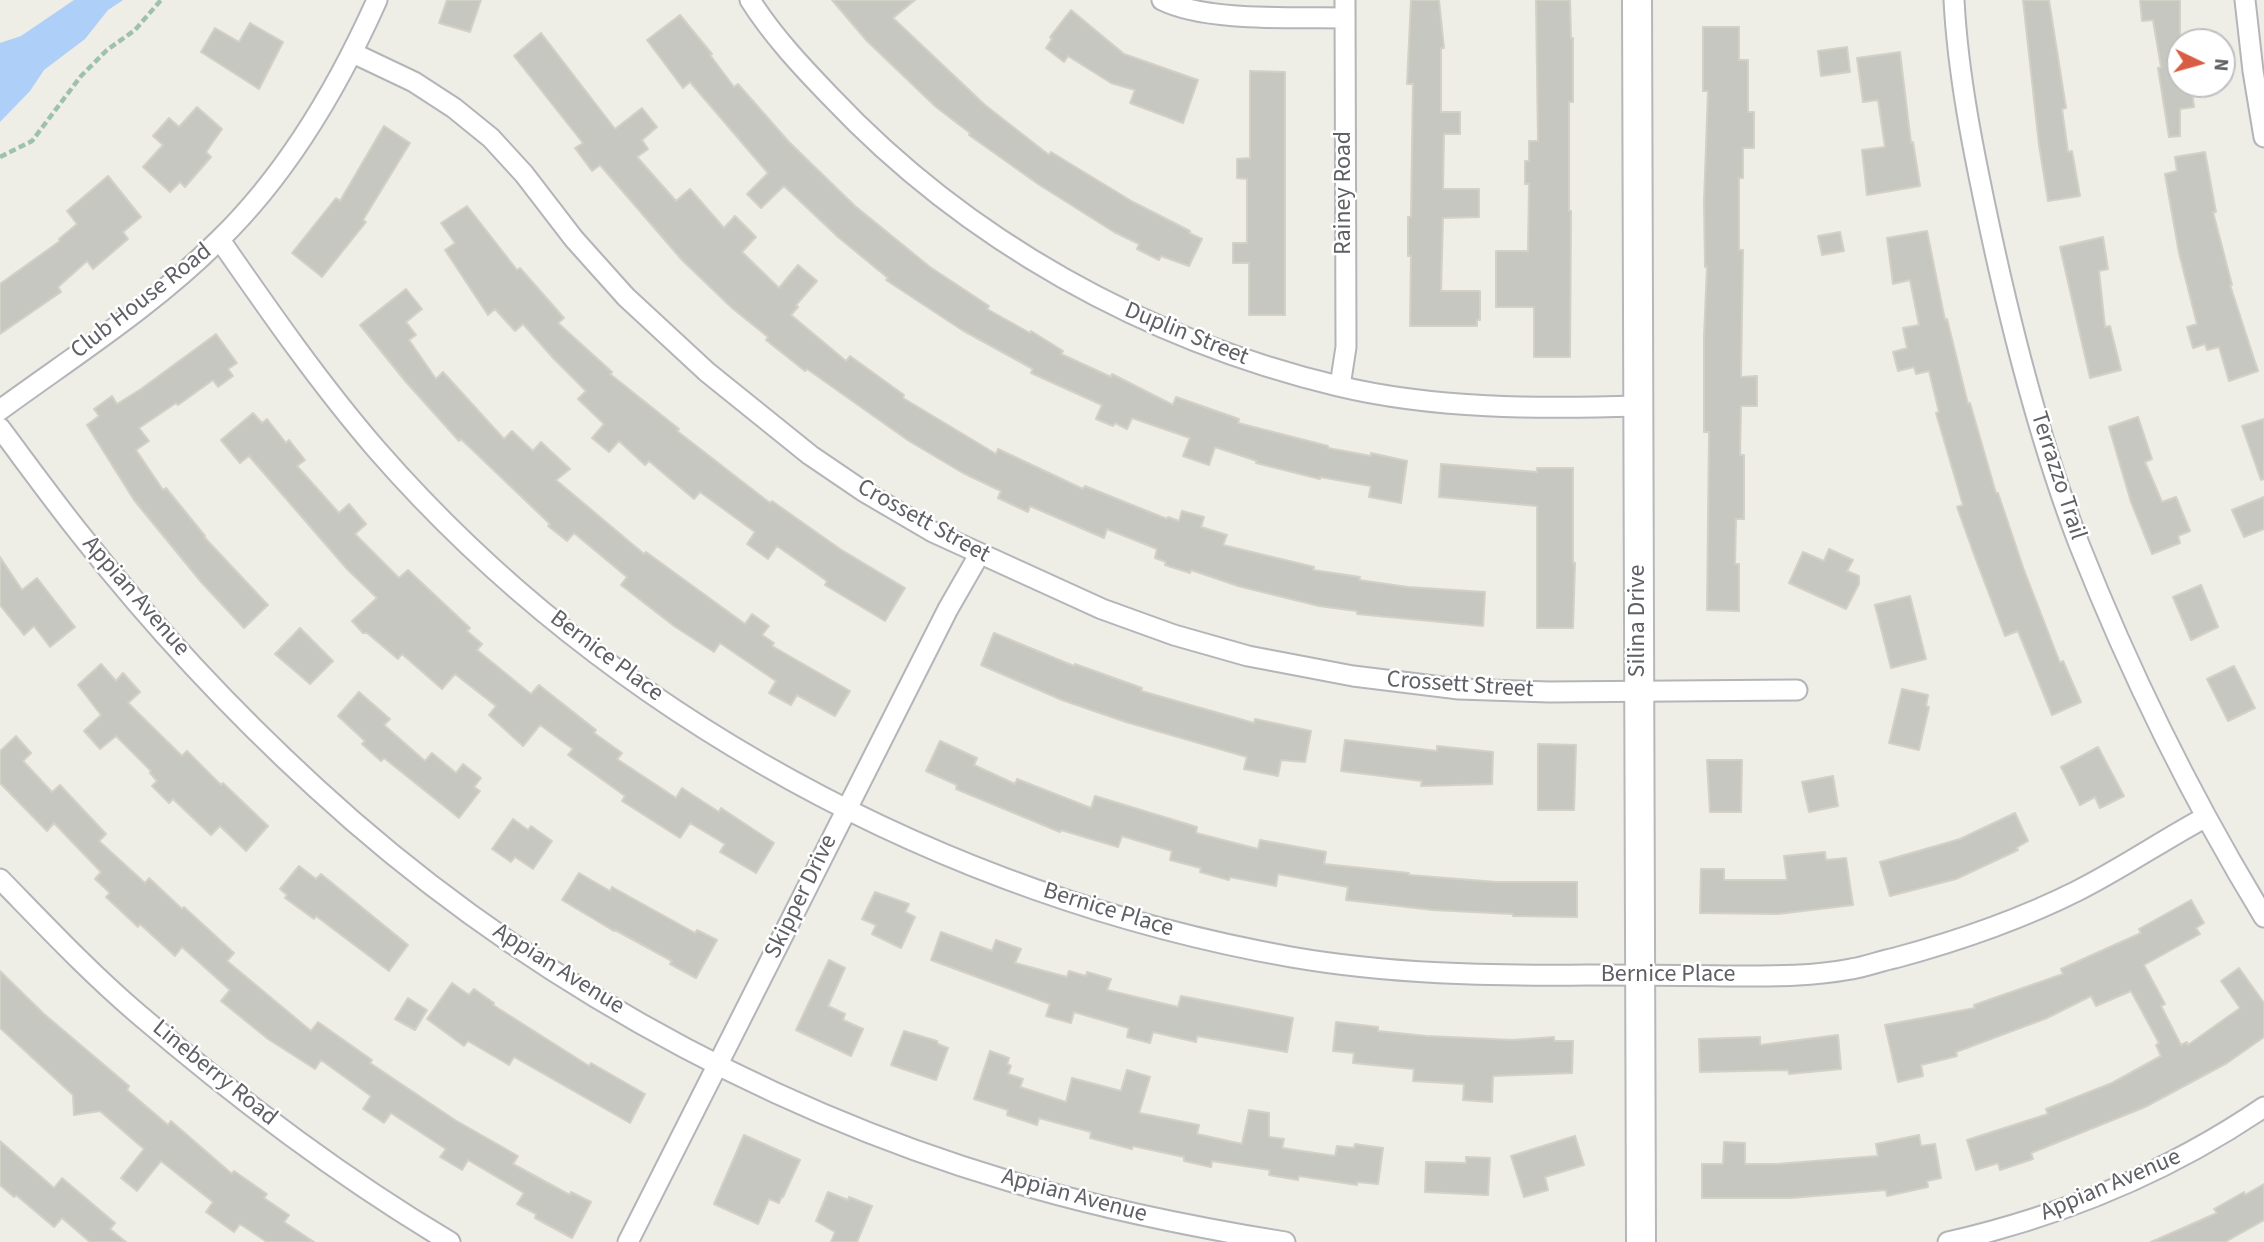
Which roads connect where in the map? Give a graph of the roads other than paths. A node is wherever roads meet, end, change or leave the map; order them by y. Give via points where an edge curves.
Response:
1 (377, 0) edge
2 (750, 0) edge
3 (1162, 0) edge
4 (1637, 0) edge
5 (1954, 0) edge
6 (2245, 0) edge
7 (1345, 9) edge
8 (353, 53) junction
9 (2264, 137) edge
10 (220, 240) junction
11 (1340, 386) junction
12 (1637, 406) junction
13 (0, 411) edge
14 (0, 428) edge
15 (979, 555) junction
16 (1797, 690) dead end
17 (1639, 691) junction
18 (846, 809) junction
19 (2206, 817) junction
20 (0, 878) edge
21 (2264, 917) edge
22 (1639, 975) junction
23 (718, 1065) junction
24 (2264, 1107) edge
25 (450, 1242) edge
26 (628, 1242) edge
27 (1285, 1242) edge
28 (1641, 1242) edge
29 (1948, 1242) edge

1 - 8 street, Club House Road
2 - 11 street, Duplin Street via 854,122 966,216 1033,261 1182,337 1252,363
3 - 7 street via 1206,12 1256,17
4 - 12 street, Silina Drive
5 - 19 street, Terrazzo Trail via 1974,155 2011,328 2036,414 2079,542 2127,658
6 - 9 street
7 - 11 street, Rainey Road via 1346,348
8 - 10 street, Club House Road via 282,167
8 - 15 street, Crossett Street via 414,82 491,138 626,297 706,372 863,491
10 - 13 street, Club House Road via 170,284
10 - 18 street, Bernice Place via 307,364 378,452 514,586 590,649 686,717 769,769
11 - 12 street, Duplin Street via 1482,405
12 - 17 street, Silina Drive
14 - 23 street, Appian Avenue via 156,624 316,789 403,864 487,926 573,983
15 - 17 street, Crossett Street via 1102,609 1248,656 1353,676 1459,689
15 - 18 street, Skipper Drive
16 - 17 street, Crossett Street
17 - 22 street, Silina Drive
18 - 22 street, Bernice Place via 1016,882 1205,940 1389,970 1482,976
18 - 23 street, Skipper Drive
19 - 21 street, Terrazzo Trail
19 - 22 street, Bernice Place via 2082,889 1956,941 1851,970 1773,976
20 - 25 street, Lineberry Road via 136,1012 248,1104
22 - 28 street, Silina Drive
23 - 26 street, Skipper Drive
23 - 27 street, Appian Avenue via 870,1133 1006,1181 1109,1209
24 - 29 street, Appian Avenue via 2194,1152 2135,1181 2075,1206

